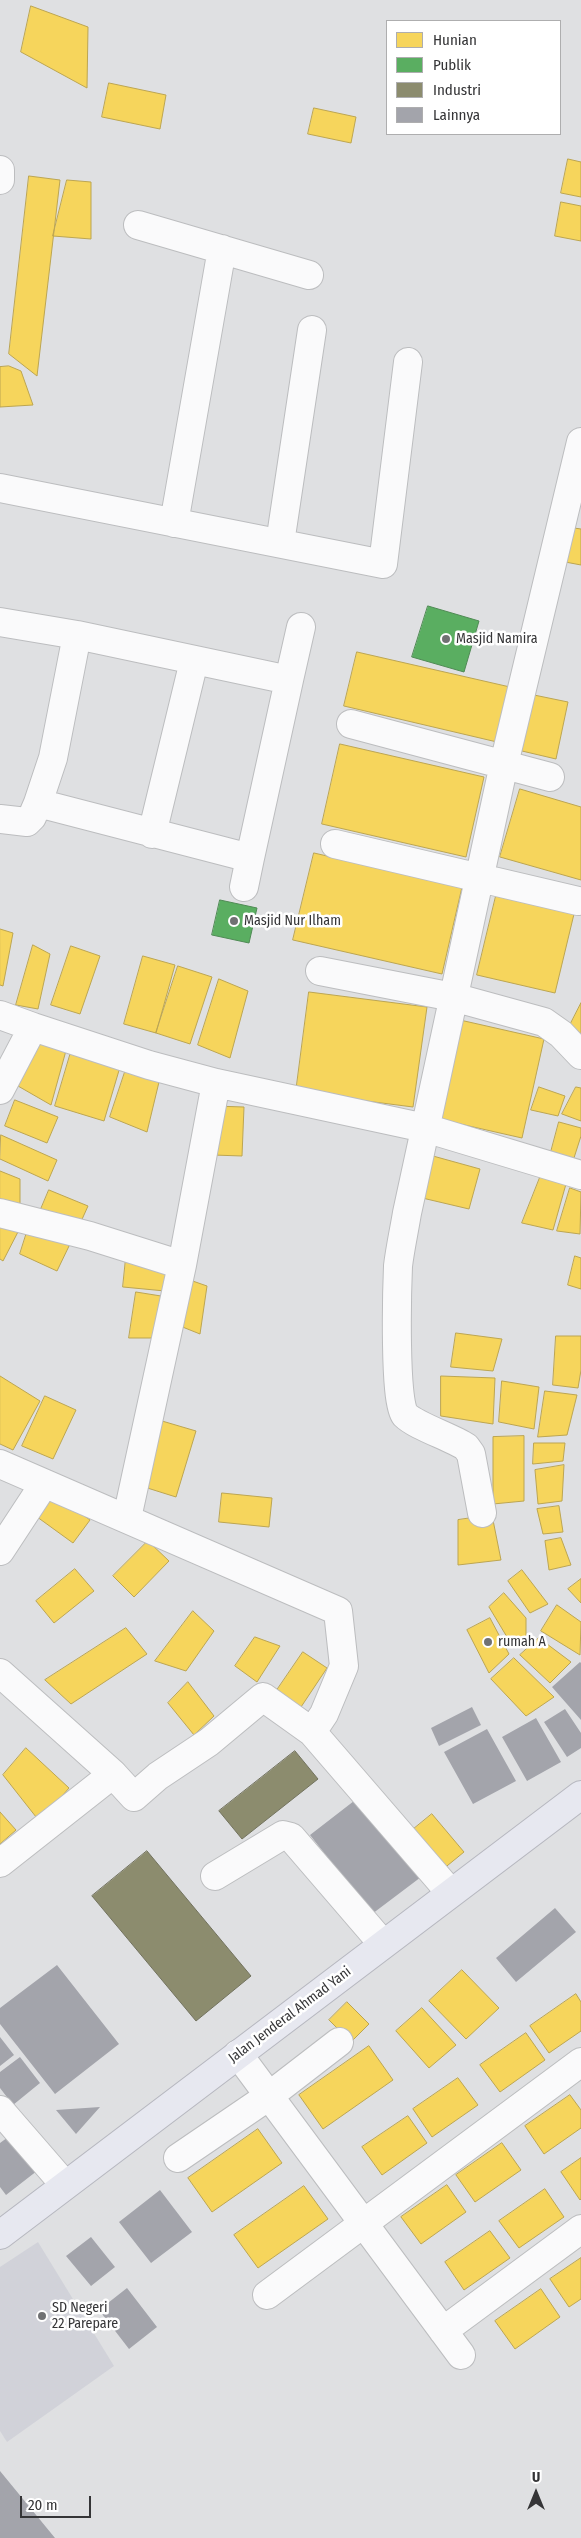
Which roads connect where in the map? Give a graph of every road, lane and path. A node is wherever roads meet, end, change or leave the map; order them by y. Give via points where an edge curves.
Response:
1 (0, 170) edge
2 (0, 180) edge
3 (138, 225) dead end
4 (222, 249) junction
5 (309, 275) dead end
6 (312, 330) dead end
7 (408, 362) dead end
8 (581, 442) edge
9 (0, 488) edge
10 (174, 523) junction
11 (280, 543) junction
12 (0, 622) edge
13 (301, 627) dead end
14 (77, 635) junction
15 (194, 660) junction
16 (288, 680) junction
17 (352, 724) dead end
18 (504, 764) junction
19 (550, 777) dead end
20 (38, 803) junction
21 (0, 819) edge
22 (152, 834) junction
23 (335, 844) dead end
24 (250, 858) junction
25 (479, 878) junction
26 (244, 887) dead end
27 (578, 900) dead end
28 (320, 971) dead end
29 (453, 997) junction
30 (0, 1015) edge
31 (33, 1027) junction
32 (581, 1054) edge
33 (216, 1083) junction
34 (0, 1090) edge
35 (425, 1128) junction
36 (581, 1175) edge
37 (0, 1213) edge
38 (182, 1266) junction
39 (0, 1464) edge
40 (44, 1484) junction
41 (482, 1512) dead end
42 (126, 1518) junction
43 (0, 1551) edge
44 (0, 1673) edge
45 (312, 1732) junction
46 (113, 1774) junction
47 (581, 1795) edge
48 (0, 1863) edge
49 (215, 1876) dead end
50 (450, 1892) junction
51 (383, 1944) junction
52 (339, 2042) dead end
53 (238, 2054) junction
54 (581, 2062) edge
55 (269, 2096) junction
56 (0, 2110) edge
57 (178, 2158) dead end
58 (65, 2185) junction
59 (364, 2224) junction
60 (581, 2229) edge
61 (0, 2235) edge
62 (267, 2295) dead end
63 (444, 2330) junction
64 (461, 2355) dead end

1 - 2 street
3 - 4 street
4 - 5 street
4 - 10 street
6 - 11 street
7 - 11 street via 383,564
8 - 18 street
9 - 10 street
10 - 11 street
12 - 14 street
13 - 16 street
14 - 15 street
14 - 20 street via 53,758
15 - 16 street
15 - 22 street
16 - 24 street
17 - 18 street
18 - 19 street
18 - 25 street
20 - 21 street via 27,822
20 - 22 street
22 - 24 street
23 - 25 street
24 - 26 street
25 - 27 street
25 - 29 street
28 - 29 street
29 - 32 street via 544,1022
29 - 35 street
30 - 31 street
31 - 33 street via 129,1059
31 - 34 street
33 - 35 street
33 - 38 street
35 - 36 street
35 - 41 street via 398,1268 400,1399 405,1415 466,1447 471,1454
37 - 38 street via 90,1236
38 - 42 street
39 - 40 street
40 - 42 street
40 - 43 street
42 - 45 street via 338,1611 344,1666 324,1714
44 - 46 street
45 - 46 street via 263,1697 134,1797
45 - 50 street
46 - 48 street
47 - 50 highway, Jalan Jenderal Ahmad Yani
49 - 51 street via 283,1835 291,1837
50 - 51 highway, Jalan Jenderal Ahmad Yani
51 - 53 highway, Jalan Jenderal Ahmad Yani
52 - 55 street
53 - 55 street
53 - 58 highway, Jalan Jenderal Ahmad Yani
54 - 59 street
55 - 57 street
55 - 59 street
56 - 58 street
58 - 61 highway, Jalan Jenderal Ahmad Yani
59 - 62 street
59 - 63 street
60 - 63 street
63 - 64 street

